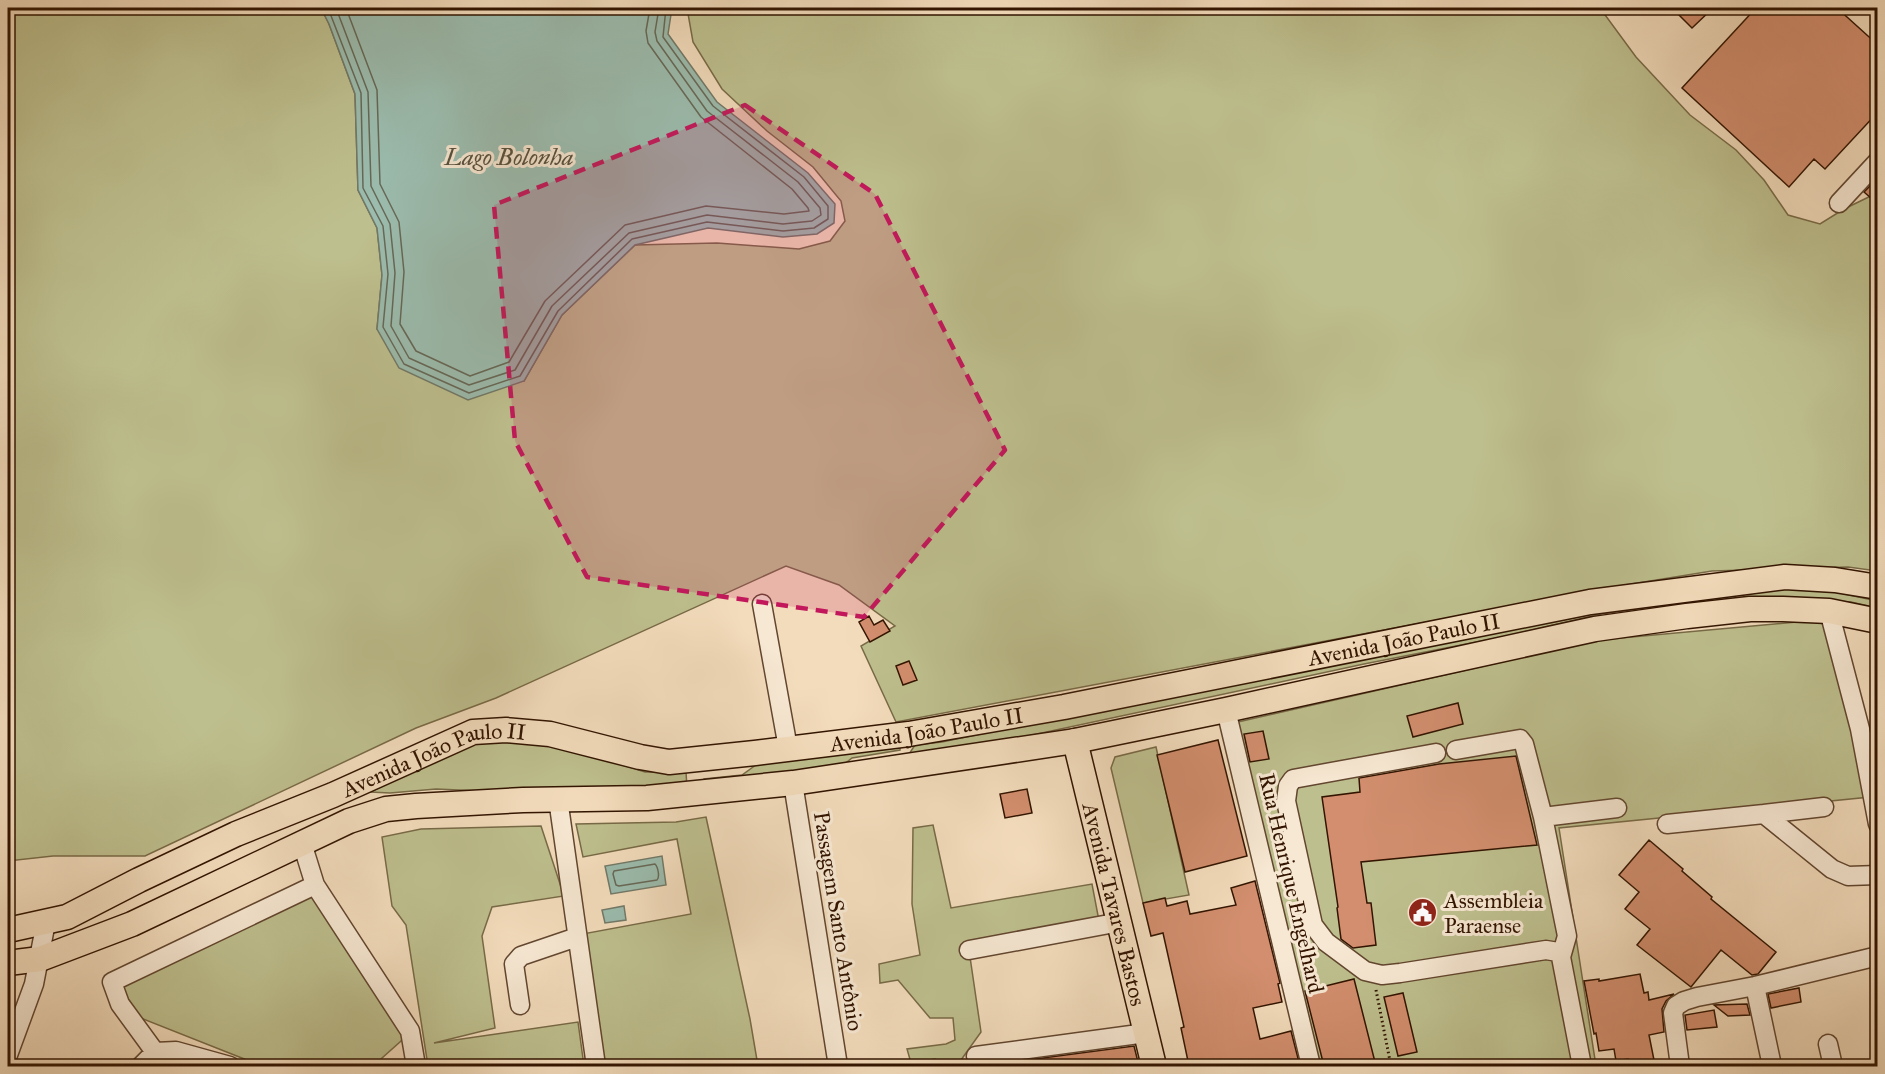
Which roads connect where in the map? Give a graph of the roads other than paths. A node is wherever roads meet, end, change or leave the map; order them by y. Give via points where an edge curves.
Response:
1 (1878, 161) edge
2 (1839, 203) dead end
3 (1878, 587) edge
4 (762, 604) dead end
5 (1829, 611) junction
6 (1878, 621) edge
7 (1226, 710) junction
8 (1869, 728) edge
9 (909, 734) junction
10 (1075, 741) junction
11 (788, 748) junction
12 (1456, 750) dead end
13 (755, 753) junction
14 (1436, 753) dead end
15 (851, 774) junction
16 (793, 783) junction
17 (698, 793) junction
18 (558, 799) junction
19 (1824, 807) dead end
20 (1617, 808) dead end
21 (1764, 814) junction
22 (1543, 816) junction
23 (1667, 824) dead end
24 (1878, 824) edge
25 (302, 843) junction
26 (1878, 875) edge
27 (315, 885) junction
28 (46, 922) junction
29 (1120, 922) junction
30 (8, 930) edge
31 (577, 937) junction
32 (969, 950) dead end
33 (1878, 956) edge
34 (1561, 957) junction
35 (40, 959) junction
36 (8, 963) edge
37 (1755, 986) junction
38 (520, 1005) dead end
39 (1146, 1033) junction
40 (1828, 1044) dead end
41 (155, 1052) junction
42 (8, 1055) edge
43 (976, 1056) dead end
44 (141, 1066) edge
45 (230, 1066) edge
46 (416, 1066) edge
47 (596, 1066) edge
48 (838, 1066) edge
49 (1154, 1066) edge
50 (1311, 1066) edge
51 (1582, 1066) edge
52 (1680, 1066) edge
53 (1772, 1066) edge
54 (1833, 1066) edge

1 - 2 street
3 - 9 main road, Avenida João Paulo II via 1785,578 1590,602 1075,705
4 - 11 street
5 - 6 main road, Avenida João Paulo II
5 - 7 main road, Avenida João Paulo II via 1750,609 1595,629
5 - 8 street
7 - 10 main road, Avenida João Paulo II
7 - 50 street, Rua Henrique Engelhard
8 - 24 street
9 - 11 main road, Avenida João Paulo II
9 - 15 main road via 912,742 906,753 859,762
10 - 15 main road, Avenida João Paulo II
10 - 29 main road, Avenida Tavares Bastos
11 - 13 main road, Avenida João Paulo II
12 - 22 street via 1520,739
13 - 17 main road via 748,766 701,774 696,782
13 - 28 main road, Avenida João Paulo II via 669,762 550,734 473,732 236,834 67,917
14 - 34 street via 1293,780 1288,786 1286,801 1313,925 1326,942 1372,974 1546,950 1558,952
15 - 16 main road, Avenida João Paulo II
16 - 17 main road, Avenida João Paulo II
16 - 48 street, Passagem Santo Antônio
17 - 18 main road, Avenida João Paulo II
18 - 25 main road, Avenida João Paulo II via 386,809
18 - 31 street
19 - 21 street
20 - 22 street
21 - 23 street
21 - 26 street via 1832,869 1848,876
22 - 34 street via 1567,936
25 - 27 street
25 - 35 main road, Avenida João Paulo II via 132,924
27 - 41 street via 112,981 120,1004
27 - 46 street via 410,1031
28 - 30 main road, Avenida João Paulo II
28 - 35 street
29 - 32 street
29 - 39 main road, Avenida Tavares Bastos
31 - 38 street via 521,956 514,964
31 - 47 street
33 - 37 street
34 - 51 street
35 - 36 main road, Avenida João Paulo II
35 - 42 street
37 - 52 street via 1696,997 1676,1006 1673,1014
37 - 53 street
39 - 43 street
39 - 49 main road, Avenida Tavares Bastos
40 - 54 street
41 - 44 street
41 - 45 street via 176,1051

